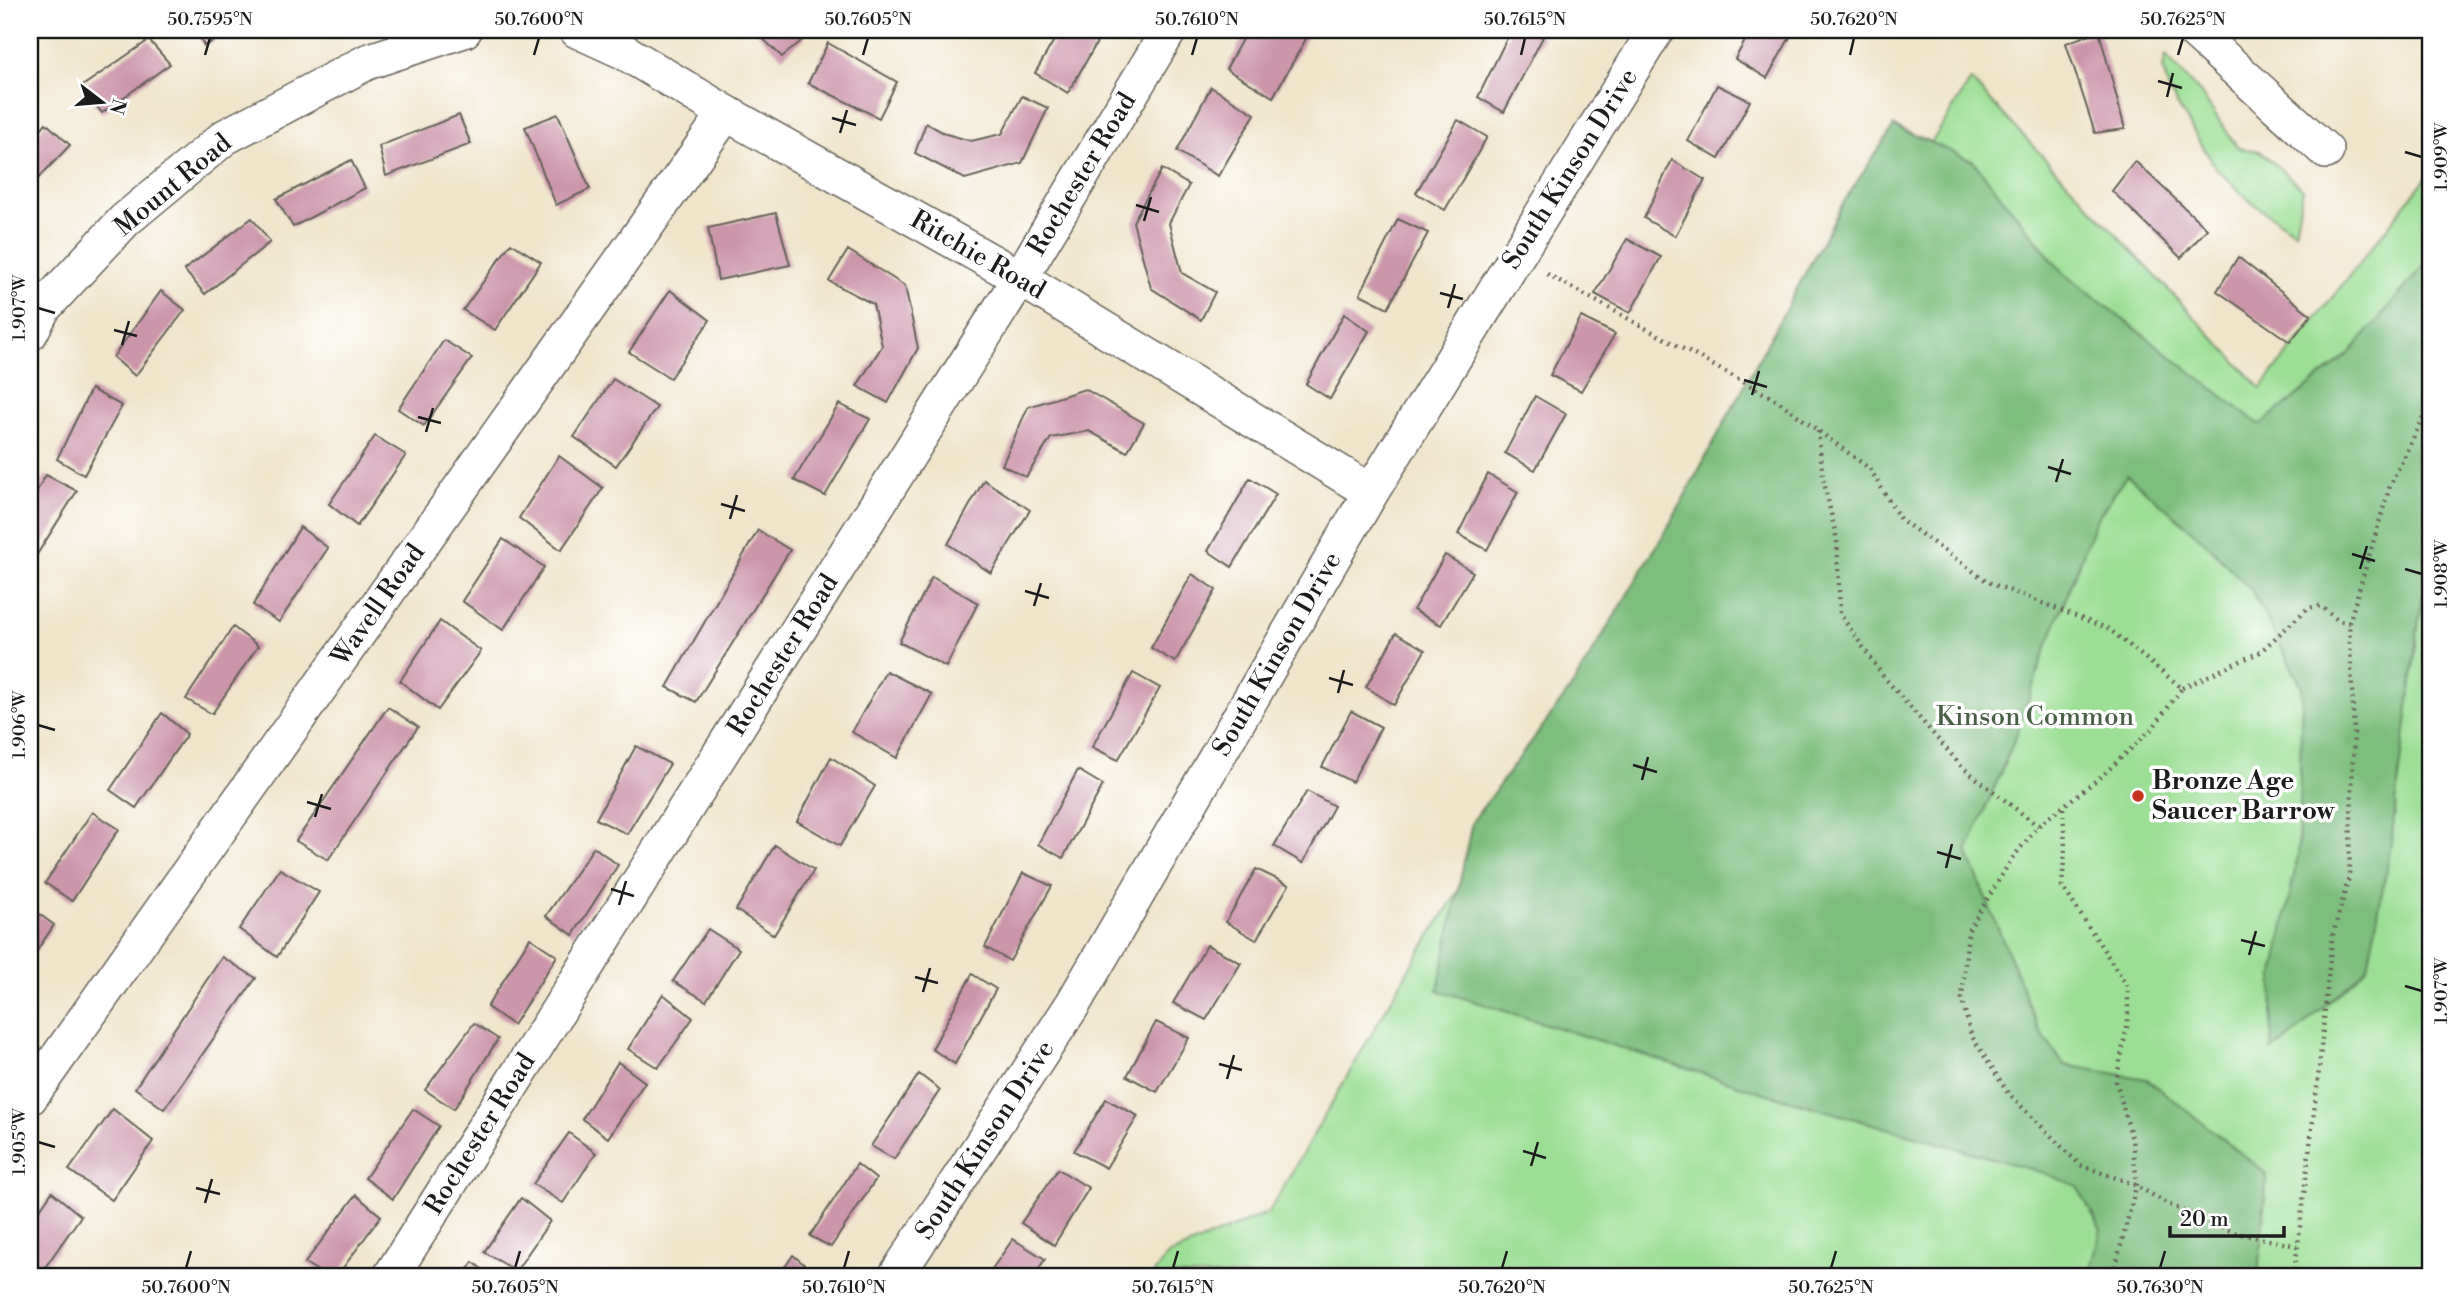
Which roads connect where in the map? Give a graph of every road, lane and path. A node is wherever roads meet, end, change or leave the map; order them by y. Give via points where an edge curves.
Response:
1 (464, 30) edge
2 (577, 30) edge
3 (1168, 30) edge
4 (1656, 30) edge
5 (2193, 30) edge
6 (726, 113) junction
7 (2326, 151) dead end
8 (1515, 257) junction
9 (1020, 278) junction
10 (34, 314) edge
11 (2430, 403) edge
12 (1818, 431) junction
13 (1371, 492) junction
14 (2348, 623) junction
15 (2182, 688) junction
16 (2063, 807) junction
17 (2038, 826) junction
18 (30, 1097) edge
19 (2136, 1186) junction
20 (2297, 1245) junction
21 (391, 1276) edge
22 (896, 1276) edge
23 (2113, 1276) edge
24 (2294, 1276) edge

1 - 10 street, Mount Road via 367,62 225,137 125,220
2 - 6 street, Ritchie Road via 623,51
3 - 9 street, Rochester Road
4 - 8 street, South Kinson Drive
5 - 7 street
6 - 9 street, Ritchie Road
6 - 18 street, Wavell Road
8 - 12 path via 1778,401
8 - 13 street, South Kinson Drive
9 - 13 street, Ritchie Road
9 - 21 street, Rochester Road
11 - 14 path via 2390,486
12 - 15 path via 1870,469 1899,519 1988,582 2109,629
12 - 17 path via 1837,540 1840,614 1884,676 1962,766
13 - 22 street, South Kinson Drive via 1073,1004
14 - 15 path via 2320,606 2308,608 2260,652
14 - 20 path via 2354,731 2349,877 2332,938
15 - 16 path via 2152,729
16 - 17 path
16 - 19 path via 2062,886 2128,987 2128,1021 2116,1081 2132,1139
17 - 19 path via 2011,860 1968,931 1962,999 1971,1035 2008,1093 2080,1165
19 - 20 path via 2236,1234
19 - 23 path
20 - 24 path

